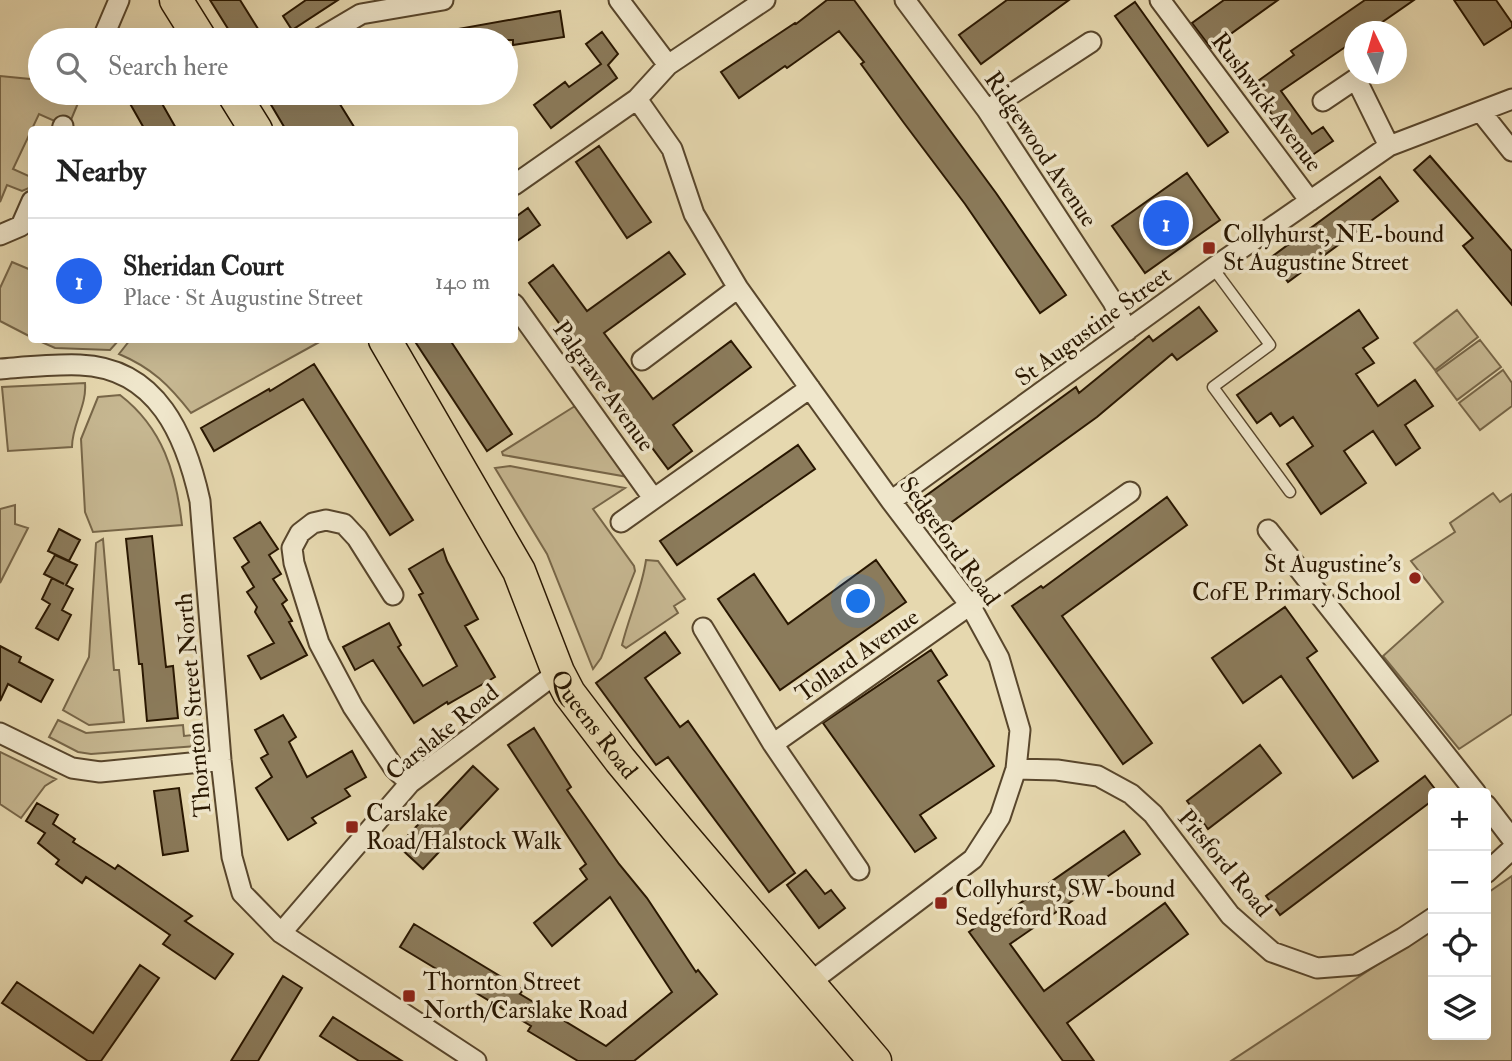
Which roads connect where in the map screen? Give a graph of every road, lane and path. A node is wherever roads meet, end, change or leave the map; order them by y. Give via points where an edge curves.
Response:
1 (119, 0) edge
2 (176, 0) edge
3 (443, 0) edge
4 (619, 0) edge
5 (765, 0) edge
6 (905, 0) edge
7 (1161, 0) edge
8 (107, 28) edge
9 (194, 28) edge
10 (337, 28) edge
11 (1091, 43) dead end
12 (668, 65) junction
13 (1347, 84) edge
14 (1362, 84) edge
15 (637, 99) junction
16 (1512, 99) edge
17 (1323, 101) dead end
18 (240, 105) edge
19 (987, 110) junction
20 (1481, 112) junction
21 (254, 126) edge
22 (1389, 146) junction
23 (1512, 151) edge
24 (518, 182) edge
25 (1310, 201) junction
26 (28, 210) edge
27 (0, 235) edge
28 (1213, 268) junction
29 (738, 288) junction
30 (518, 310) edge
31 (1127, 331) junction
32 (387, 343) edge
33 (642, 360) dead end
34 (0, 369) edge
35 (810, 388) junction
36 (1130, 492) dead end
37 (1290, 492) dead end
38 (653, 498) junction
39 (891, 501) junction
40 (621, 522) dead end
41 (1268, 530) dead end
42 (393, 595) dead end
43 (970, 606) junction
44 (703, 628) dead end
45 (558, 672) junction
46 (0, 733) edge
47 (773, 744) junction
48 (221, 760) junction
49 (1016, 769) junction
50 (410, 783) junction
51 (1472, 788) edge
52 (1491, 812) edge
53 (1512, 839) edge
54 (1512, 849) edge
55 (1491, 868) edge
56 (859, 870) dead end
57 (1428, 921) edge
58 (281, 933) junction
59 (808, 984) junction
60 (476, 1061) edge
61 (875, 1061) edge

1 - 8 street
2 - 9 highway
3 - 10 street via 361,14
4 - 12 street
5 - 12 street
6 - 19 street, Ridgewood Avenue
7 - 25 street, Rushwick Avenue
11 - 19 street
12 - 15 street
13 - 17 street
14 - 22 street
15 - 24 street
15 - 29 street, Sedgeford Road via 672,149 694,214
16 - 20 street, St Augustine Street
18 - 21 highway
19 - 31 street, Ridgewood Avenue via 1113,302
20 - 22 street, St Augustine Street
20 - 23 street
22 - 25 street, St Augustine Street
25 - 28 street, St Augustine Street
26 - 27 street via 21,226
28 - 31 street, St Augustine Street
28 - 37 lane via 1270,345 1213,387
29 - 33 street
29 - 35 street, Sedgeford Road
30 - 38 street, Palgrave Avenue
31 - 39 street, St Augustine Street
32 - 45 highway, Queens Road via 519,571
34 - 48 street, Thornton Street North via 82,365 105,369 156,398 176,427 192,462 200,502
35 - 38 street
35 - 39 street, Sedgeford Road
36 - 43 street, Tollard Avenue
38 - 40 street
39 - 43 street, Sedgeford Road
41 - 51 street
42 - 50 street via 344,524 326,520 300,533 292,548 294,563 319,643 353,707 394,768
43 - 47 street, Tollard Avenue
43 - 49 street, Sedgeford Road via 999,658 1012,700 1020,730
44 - 47 street
45 - 50 street, Carslake Road
45 - 59 highway, Queens Road via 620,760
46 - 48 street via 82,771
47 - 56 street
48 - 58 street, Thornton Street North via 232,857 242,893
49 - 57 street, Pitsford Road via 1098,776 1132,794 1153,814 1230,915 1272,953 1318,968 1356,965
49 - 59 street, Sedgeford Road via 1000,817 973,859
50 - 58 street, Carslake Road
52 - 53 street
54 - 55 street
58 - 60 street, Thornton Street North
59 - 61 highway, Queens Road

